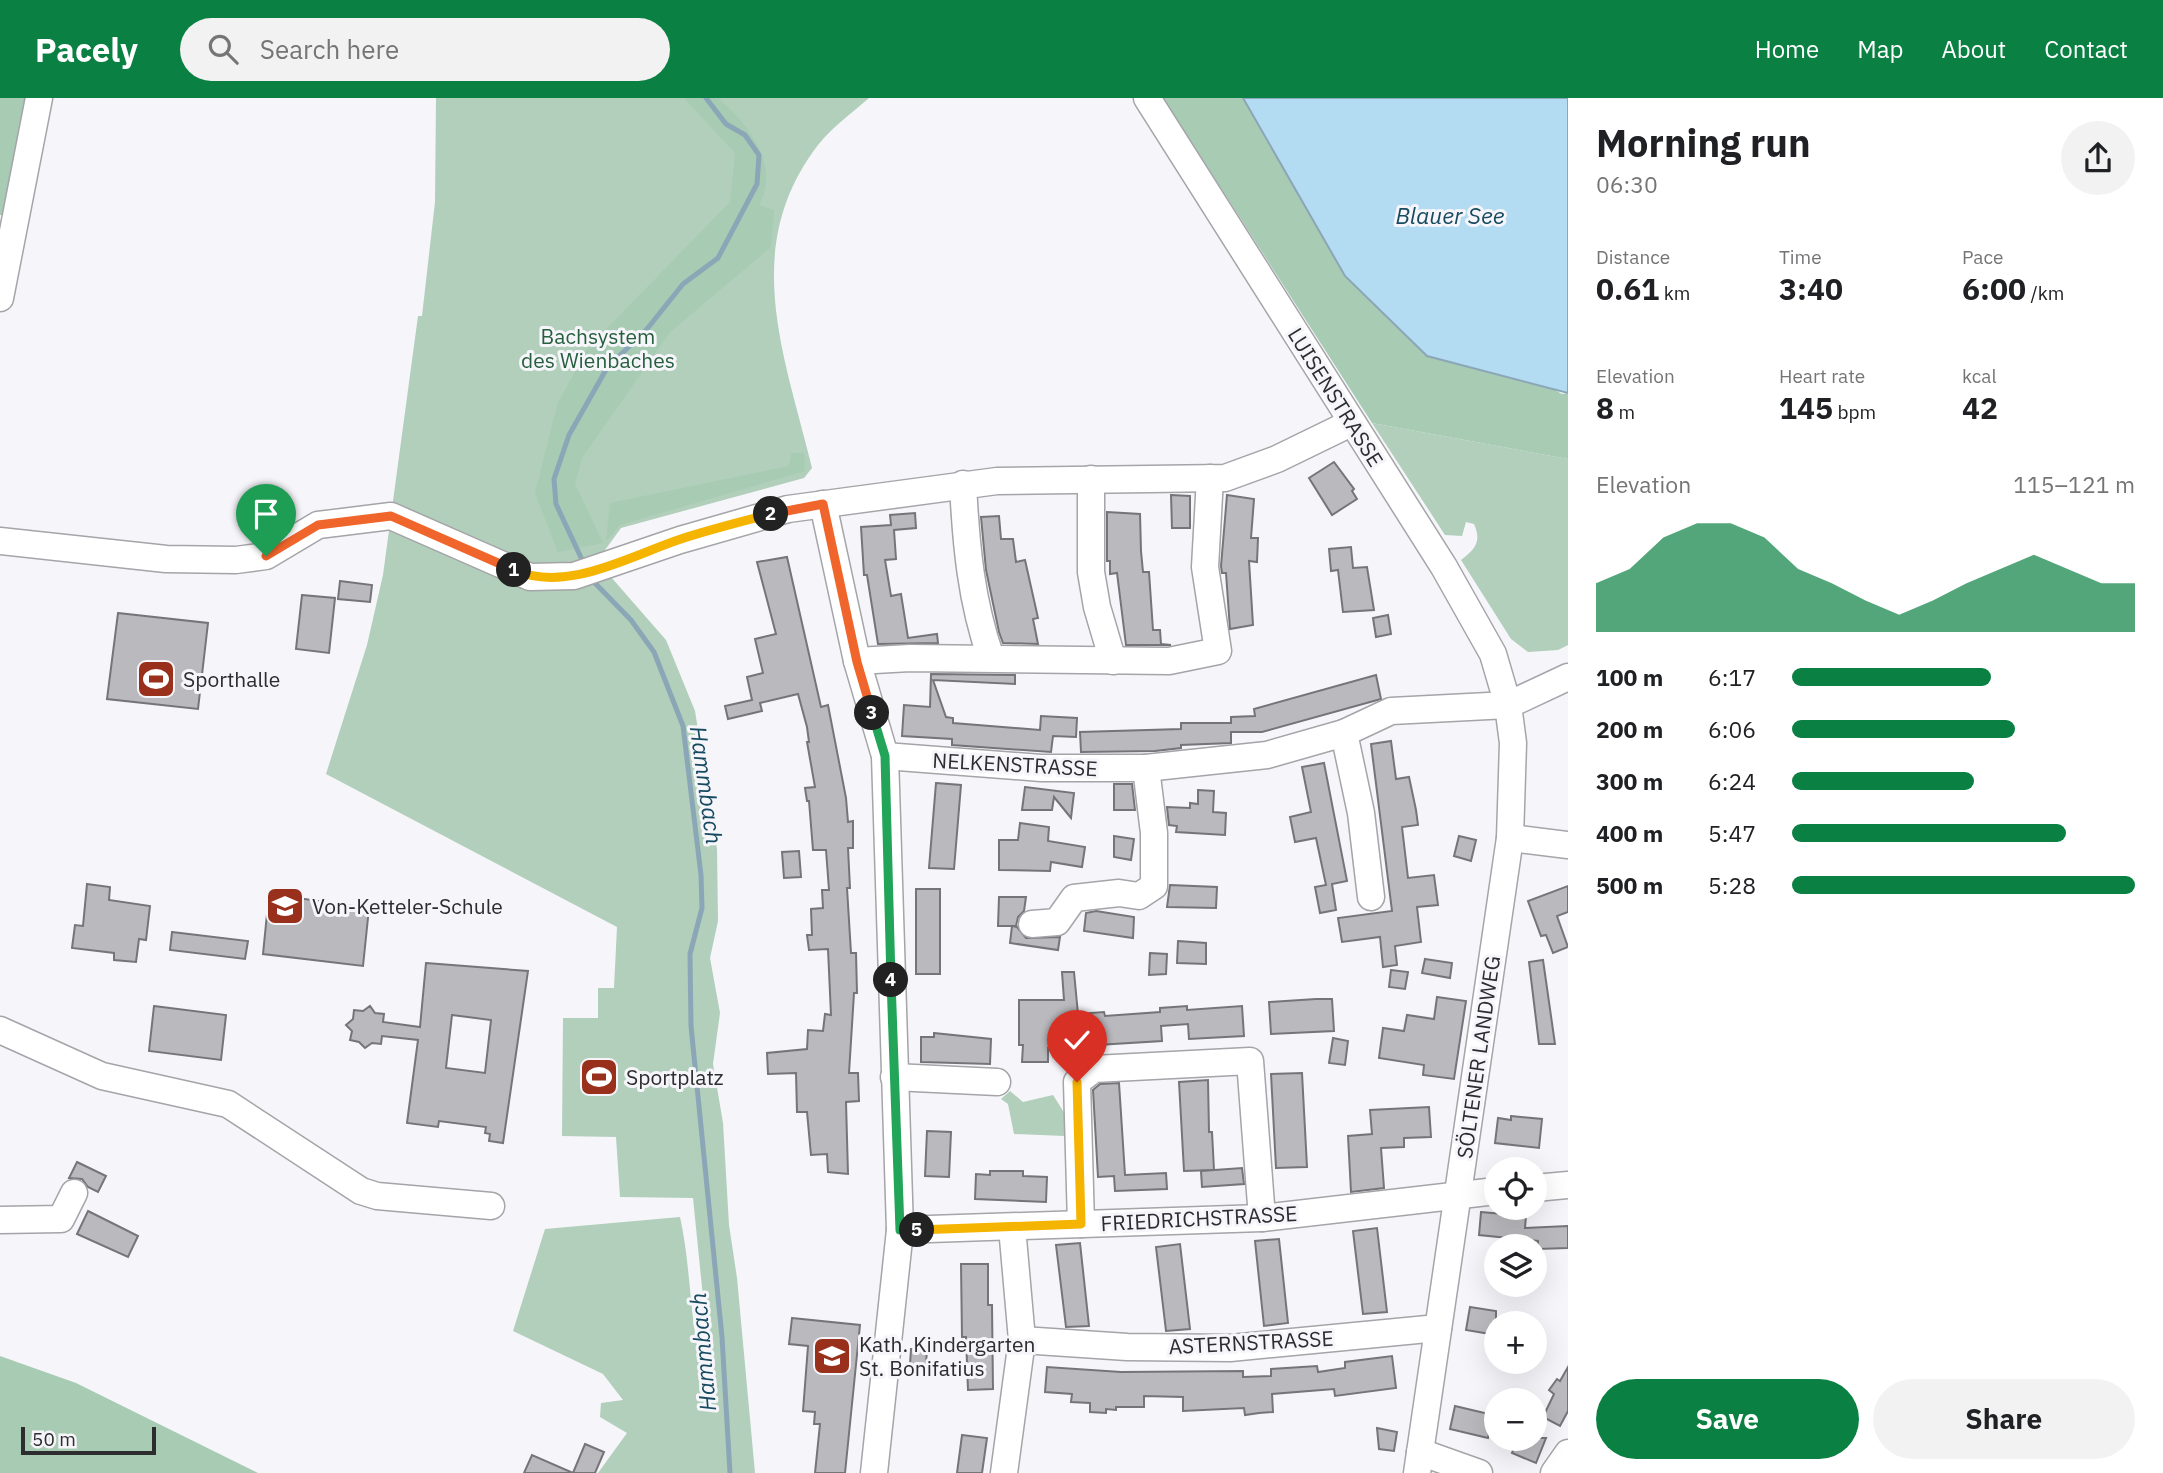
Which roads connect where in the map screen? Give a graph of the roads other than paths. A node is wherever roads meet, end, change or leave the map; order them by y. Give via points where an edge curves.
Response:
1 (39, 98) edge
2 (1147, 98) edge
3 (0, 298) edge
4 (1351, 423) junction
5 (1091, 478) junction
6 (1210, 478) junction
7 (963, 484) junction
8 (823, 504) junction
9 (0, 541) edge
10 (991, 658) junction
11 (1113, 661) junction
12 (857, 662) junction
13 (1568, 677) edge
14 (1508, 705) junction
15 (1344, 733) junction
16 (885, 756) junction
17 (1146, 768) junction
18 (1510, 838) junction
19 (1568, 845) edge
20 (1371, 897) dead end
21 (1032, 923) dead end
22 (0, 1030) edge
23 (894, 1077) junction
24 (997, 1082) dead end
25 (1568, 1185) edge
26 (1547, 1187) edge
27 (1484, 1192) edge
28 (74, 1193) dead end
29 (1458, 1194) junction
30 (491, 1206) dead end
31 (1262, 1218) junction
32 (0, 1220) edge
33 (1081, 1224) junction
34 (1012, 1227) junction
35 (900, 1230) junction
36 (1438, 1328) junction
37 (1022, 1340) junction
38 (1568, 1453) edge
39 (1419, 1462) edge
40 (874, 1473) edge
41 (1004, 1473) edge
42 (1479, 1473) edge
43 (1554, 1473) edge

1 - 3 street
2 - 4 street, LUISENSTRASSE
4 - 6 street via 1277,459 1226,478
4 - 14 street, LUISENSTRASSE via 1493,653
5 - 6 street
5 - 7 street
5 - 11 street via 1091,572
6 - 11 street via 1205,567 1218,651 1169,661
7 - 8 street
7 - 10 street via 970,579
8 - 9 street via 776,512 574,576 530,577 391,516 318,525 266,556 236,560 166,559
8 - 12 street
10 - 11 street
10 - 12 street
12 - 16 street
13 - 14 street
14 - 15 street, NELKENSTRASSE via 1391,711
14 - 18 street, SÖLTENER LANDWEG via 1513,743
15 - 17 street, NELKENSTRASSE via 1266,755
15 - 20 street via 1362,813
16 - 17 street, NELKENSTRASSE via 1041,768
16 - 23 street
17 - 21 street via 1154,833 1154,886 1139,896 1119,893 1074,898 1057,922
18 - 19 street
18 - 29 street, SÖLTENER LANDWEG
22 - 30 street via 102,1076 228,1104 361,1191
23 - 24 street
23 - 35 street
25 - 26 street
27 - 29 street, FRIEDRICHSTRASSE
28 - 32 street via 61,1219
29 - 31 street, FRIEDRICHSTRASSE via 1423,1190
29 - 36 street, SÖLTENER LANDWEG
31 - 33 street, FRIEDRICHSTRASSE
31 - 33 street via 1250,1061 1094,1069 1077,1082
33 - 34 street, FRIEDRICHSTRASSE
34 - 35 street, FRIEDRICHSTRASSE
34 - 37 street
35 - 40 street
36 - 37 street, ASTERNSTRASSE via 1230,1348
36 - 39 street, SÖLTENER LANDWEG
37 - 41 street
38 - 43 street
39 - 42 street

